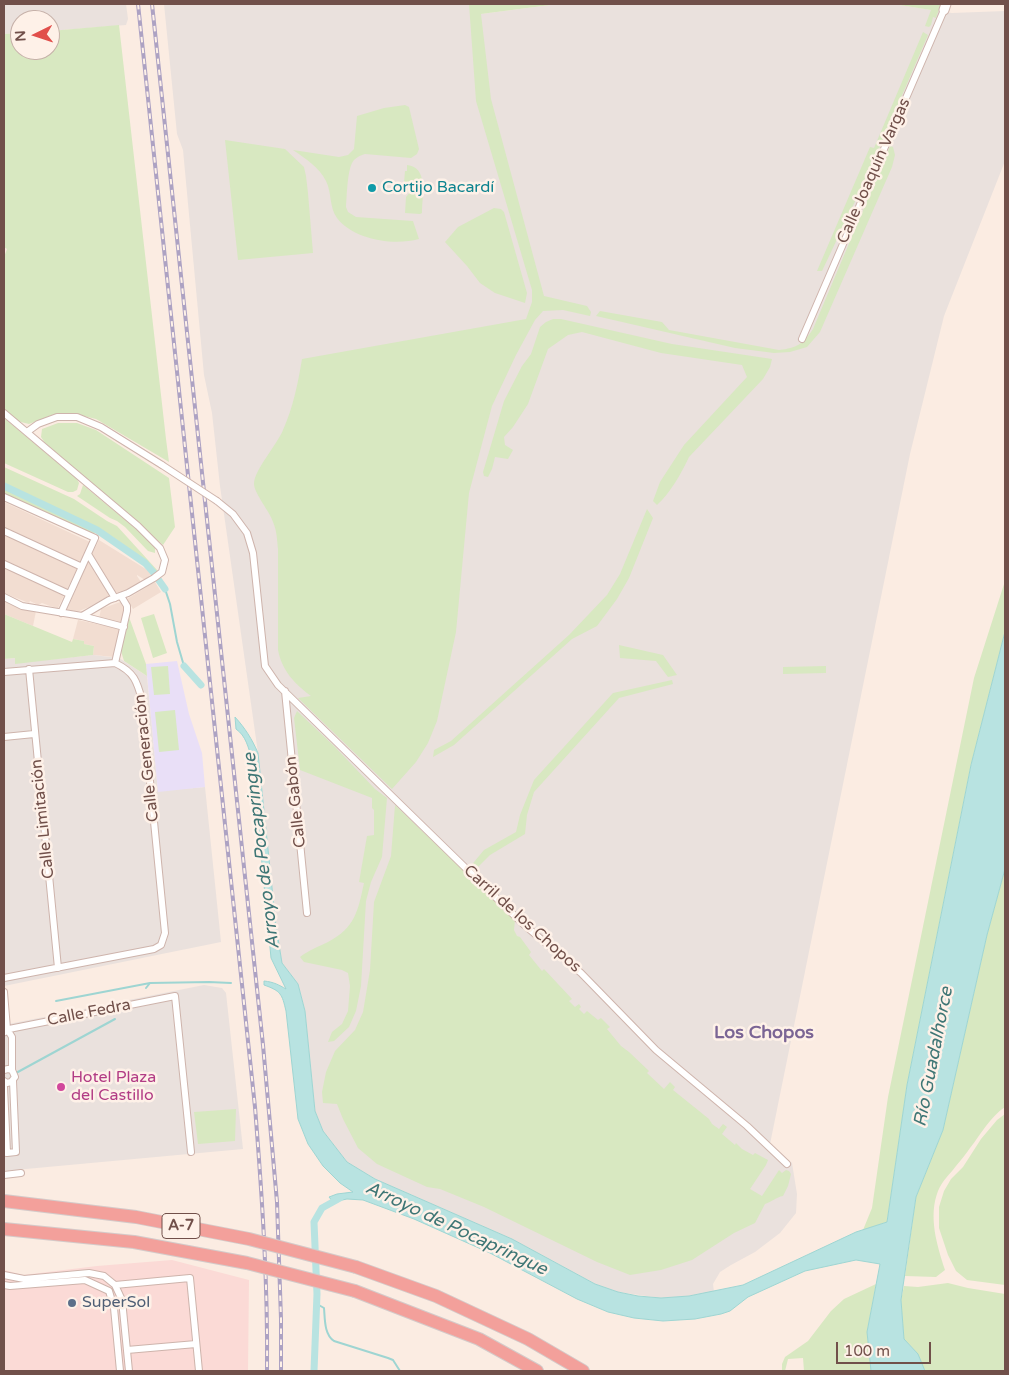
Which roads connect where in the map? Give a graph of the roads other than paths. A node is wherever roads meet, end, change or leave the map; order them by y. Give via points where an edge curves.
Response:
1 (945, 7) edge
2 (802, 339) dead end
3 (4, 413) edge
4 (27, 432) junction
5 (4, 497) edge
6 (4, 531) edge
7 (88, 554) junction
8 (4, 564) edge
9 (82, 567) junction
10 (69, 594) junction
11 (4, 597) edge
12 (118, 597) junction
13 (60, 613) junction
14 (82, 616) junction
15 (124, 627) junction
16 (115, 663) junction
17 (29, 669) junction
18 (4, 672) edge
19 (285, 692) junction
20 (34, 734) junction
21 (4, 737) edge
22 (307, 913) dead end
23 (58, 968) junction
24 (4, 978) edge
25 (4, 992) edge
26 (5, 1031) edge
27 (4, 1070) edge
28 (12, 1070) junction
29 (4, 1081) edge
30 (13, 1081) junction
31 (4, 1087) edge
32 (191, 1152) dead end
33 (786, 1164) dead end
34 (21, 1173) dead end
35 (4, 1175) edge
36 (4, 1201) edge
37 (4, 1229) edge
38 (4, 1274) edge
39 (4, 1285) edge
40 (115, 1285) junction
41 (196, 1344) junction
42 (127, 1350) junction
43 (120, 1371) edge
44 (129, 1371) edge
45 (199, 1371) edge
46 (537, 1371) edge
47 (583, 1371) edge

1 - 2 street, Calle Joaquín Vargas
3 - 4 street
4 - 12 street via 160,548 165,560 158,575
4 - 19 street, Carril de los Chopos, bridge via 58,417 77,417 101,427 233,514 247,533 253,554 265,666
5 - 7 street via 96,538
6 - 9 street
7 - 9 street
7 - 12 street
8 - 10 street
9 - 10 street
10 - 13 street
11 - 13 street via 22,606
12 - 14 street
12 - 15 street via 127,606
13 - 14 street
14 - 15 street
15 - 16 street
16 - 17 street
16 - 23 street, Calle Generación via 126,668 138,683 142,700 165,933 161,945 154,949
17 - 18 street
17 - 20 street, Calle Limitación
19 - 22 street, Calle Gabón
19 - 33 street, Carril de los Chopos via 522,923 581,973 656,1050 747,1126
20 - 21 street
20 - 23 street, Calle Limitación
23 - 24 street
25 - 26 street
26 - 28 street via 12,1037
26 - 32 street, Calle Fedra via 175,996
27 - 28 street
28 - 30 street via 15,1074
29 - 30 street
30 - 31 street via 16,1152 7,1153
34 - 35 street
36 - 47 highway, A-7, bridge via 155,1221 249,1239 356,1267 436,1296 528,1339
37 - 46 highway, A-7, bridge via 134,1242 247,1263 355,1291 479,1339
38 - 40 street via 24,1279 89,1273 104,1276
39 - 43 street via 86,1280 109,1291 114,1308
40 - 41 street via 190,1278
40 - 42 street via 122,1300
41 - 42 street
41 - 45 street
42 - 44 street

